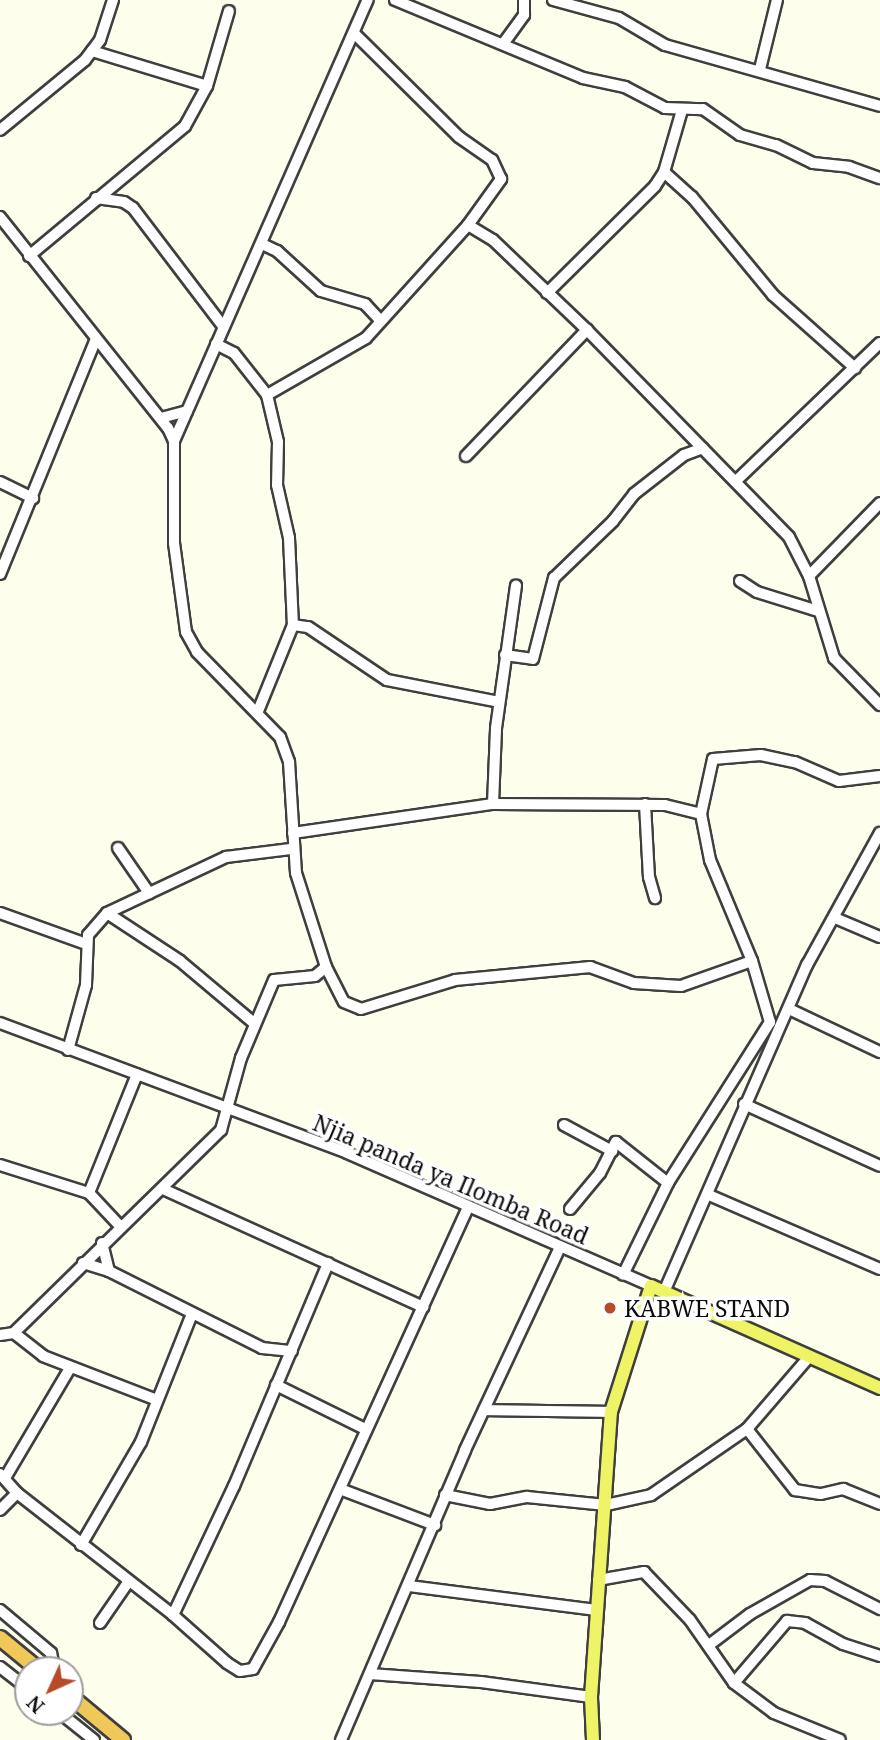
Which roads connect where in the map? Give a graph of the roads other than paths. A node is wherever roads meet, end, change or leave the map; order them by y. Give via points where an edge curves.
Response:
1 (113, 0) edge
2 (368, 0) edge
3 (395, 0) edge
4 (524, 0) edge
5 (553, 0) edge
6 (777, 0) edge
7 (229, 11) dead end
8 (356, 35) junction
9 (503, 44) junction
10 (92, 51) junction
11 (760, 69) junction
12 (207, 86) junction
13 (880, 106) edge
14 (682, 110) junction
15 (0, 130) edge
16 (664, 172) junction
17 (880, 178) edge
18 (117, 182) junction
19 (96, 198) junction
20 (129, 204) junction
21 (0, 217) edge
22 (468, 225) junction
23 (262, 244) junction
24 (29, 256) junction
25 (531, 277) junction
26 (561, 278) junction
27 (547, 293) junction
28 (382, 321) junction
29 (222, 325) junction
30 (587, 330) junction
31 (96, 339) junction
32 (880, 343) edge
33 (216, 344) junction
34 (855, 368) junction
35 (267, 395) junction
36 (187, 411) junction
37 (162, 418) junction
38 (174, 441) junction
39 (703, 448) junction
40 (466, 456) dead end
41 (737, 480) junction
42 (0, 482) edge
43 (33, 498) junction
44 (880, 503) edge
45 (0, 574) edge
46 (809, 576) junction
47 (740, 581) dead end
48 (516, 585) dead end
49 (818, 611) junction
50 (293, 625) junction
51 (505, 655) junction
52 (499, 702) junction
53 (880, 705) edge
54 (258, 712) junction
55 (880, 776) edge
56 (493, 804) junction
57 (645, 804) junction
58 (701, 814) junction
59 (293, 833) junction
60 (880, 833) edge
61 (118, 848) dead end
62 (291, 849) junction
63 (149, 893) junction
64 (655, 898) dead end
65 (0, 913) edge
66 (107, 913) junction
67 (835, 918) junction
68 (880, 937) edge
69 (86, 944) junction
70 (751, 961) junction
71 (327, 967) junction
72 (789, 1009) junction
73 (0, 1023) edge
74 (254, 1023) junction
75 (68, 1050) junction
76 (880, 1052) edge
77 (137, 1074) junction
78 (744, 1104) junction
79 (226, 1110) junction
80 (564, 1125) dead end
81 (612, 1151) junction
82 (0, 1165) edge
83 (880, 1166) edge
84 (668, 1183) junction
85 (163, 1189) junction
86 (89, 1193) junction
87 (709, 1195) junction
88 (468, 1207) junction
89 (570, 1209) dead end
90 (120, 1226) junction
91 (102, 1243) junction
92 (559, 1249) junction
93 (83, 1263) junction
94 (328, 1263) junction
95 (880, 1269) edge
96 (109, 1271) junction
97 (623, 1275) junction
98 (651, 1286) junction
99 (664, 1292) junction
100 (423, 1307) junction
101 (192, 1314) junction
102 (14, 1333) junction
103 (0, 1335) edge
104 (292, 1351) junction
105 (272, 1352) junction
106 (808, 1358) junction
107 (70, 1368) junction
108 (278, 1380) junction
109 (880, 1388) edge
110 (157, 1400) junction
111 (484, 1410) junction
112 (611, 1412) junction
113 (365, 1429) junction
114 (747, 1429) junction
115 (2, 1476) edge
116 (340, 1489) junction
117 (17, 1493) junction
118 (445, 1495) junction
119 (880, 1504) edge
120 (606, 1505) junction
121 (0, 1510) edge
122 (435, 1525) junction
123 (81, 1545) junction
124 (598, 1580) junction
125 (129, 1581) junction
126 (409, 1586) junction
127 (880, 1609) edge
128 (0, 1610) edge
129 (596, 1610) junction
130 (173, 1615) junction
131 (100, 1623) dead end
132 (0, 1638) edge
133 (709, 1645) junction
134 (22, 1656) edge
135 (52, 1656) edge
136 (880, 1656) edge
137 (0, 1667) edge
138 (370, 1674) junction
139 (14, 1678) edge
140 (734, 1683) junction
141 (591, 1697) junction
142 (84, 1708) edge
143 (76, 1726) edge
144 (94, 1740) edge
145 (123, 1740) edge
146 (341, 1740) edge
147 (593, 1740) edge
148 (840, 1740) edge

1 - 10 street
2 - 8 street
3 - 9 street via 431,19
4 - 9 street via 524,15
5 - 11 street via 619,18 666,44
6 - 11 street
7 - 12 street
8 - 22 street via 500,173 497,186
8 - 23 street
9 - 14 street via 583,78 612,82 665,108
10 - 12 street
10 - 15 street
11 - 13 street
12 - 18 street via 185,127
14 - 16 street
14 - 17 street via 703,109 740,135 776,145 813,163 849,167
16 - 26 street
16 - 34 street via 692,197 773,295
18 - 19 street
18 - 20 street
19 - 20 street
19 - 24 street
20 - 29 street
21 - 24 street
22 - 25 street via 493,240
22 - 28 street
23 - 28 street via 277,251 321,291 361,302
23 - 29 street
24 - 31 street
25 - 26 street
25 - 27 street
26 - 27 street
27 - 30 street
28 - 35 street via 366,338
29 - 33 street
30 - 39 street
30 - 40 street
31 - 37 street
31 - 43 street via 71,392
32 - 34 street
33 - 35 street via 234,353
33 - 36 street
34 - 41 street
35 - 50 street via 278,442 277,485 289,538
36 - 37 street
36 - 38 street
37 - 38 street
38 - 54 street via 174,542 186,632 197,652
39 - 41 street
39 - 51 street via 684,455 634,494 554,578 533,659
41 - 46 street via 789,537
42 - 43 street
43 - 45 street
44 - 46 street
46 - 49 street
47 - 49 street via 758,592
48 - 51 street
49 - 53 street via 834,658
50 - 52 street via 308,626 387,680
50 - 54 street
51 - 52 street
52 - 56 street
54 - 59 street via 280,737 289,762
55 - 58 street via 839,780 761,755 713,759
56 - 57 street
56 - 59 street
57 - 58 street
57 - 64 street via 649,877
58 - 70 street via 713,870
59 - 62 street
60 - 67 street
61 - 63 street
62 - 63 street via 226,856
62 - 71 street
63 - 66 street
65 - 69 street
66 - 69 street via 91,928
66 - 74 street via 180,961
67 - 68 street
67 - 72 street via 807,965
69 - 75 street via 86,985
70 - 71 street via 681,986 634,983 590,967 454,980 361,1009 344,1002
70 - 84 street via 770,1022
71 - 74 street via 315,976 277,978
72 - 76 street
72 - 78 street
73 - 75 street, Njia panda ya Ilomba Road
74 - 79 street
75 - 77 street, Njia panda ya Ilomba Road
77 - 79 street, Njia panda ya Ilomba Road
77 - 86 street
78 - 83 street
78 - 87 street
79 - 85 street via 221,1130
79 - 88 street, Njia panda ya Ilomba Road via 347,1153
80 - 81 street
81 - 84 street via 616,1142 625,1145
81 - 89 street
82 - 86 street
84 - 97 street
85 - 90 street
85 - 94 street
86 - 90 street
87 - 95 street
87 - 99 street
88 - 92 street, Njia panda ya Ilomba Road
88 - 100 street
90 - 91 street
91 - 93 street
91 - 96 street
92 - 97 street, Njia panda ya Ilomba Road
92 - 111 street
93 - 96 street
93 - 102 street
94 - 100 street
94 - 104 street
96 - 101 street
97 - 98 street, Njia panda ya Ilomba Road
98 - 99 main road, Njia panda ya Ilomba Road
98 - 112 main road
99 - 106 main road, Njia panda ya Ilomba Road
100 - 113 street
101 - 105 street
101 - 110 street
102 - 103 street
102 - 107 street via 43,1356
104 - 105 street
104 - 108 street
105 - 108 street
106 - 109 main road, Njia panda ya Ilomba Road
106 - 114 street
107 - 110 street
107 - 115 street
108 - 113 street
108 - 130 street
110 - 123 street via 136,1452
111 - 112 street
111 - 118 street
112 - 120 main road
113 - 116 street
114 - 119 street via 795,1490 821,1494 843,1489
114 - 120 street via 651,1495
115 - 117 street
116 - 122 street
116 - 130 street via 253,1670 240,1671 227,1663
117 - 121 street
117 - 123 street
118 - 120 street via 490,1504 546,1497
118 - 122 street
120 - 124 main road
122 - 126 street
123 - 125 street
124 - 129 main road
124 - 133 street via 644,1572 669,1594
125 - 130 street
125 - 131 street
126 - 129 street
126 - 138 street
127 - 133 street via 825,1581 810,1580 750,1614
128 - 135 street
129 - 141 main road
132 - 134 highway
133 - 140 street
136 - 140 street via 843,1644 805,1623 787,1621
137 - 139 street
138 - 141 street via 481,1682
138 - 146 street
140 - 148 street via 774,1713
141 - 147 main road
142 - 145 highway
143 - 144 street

